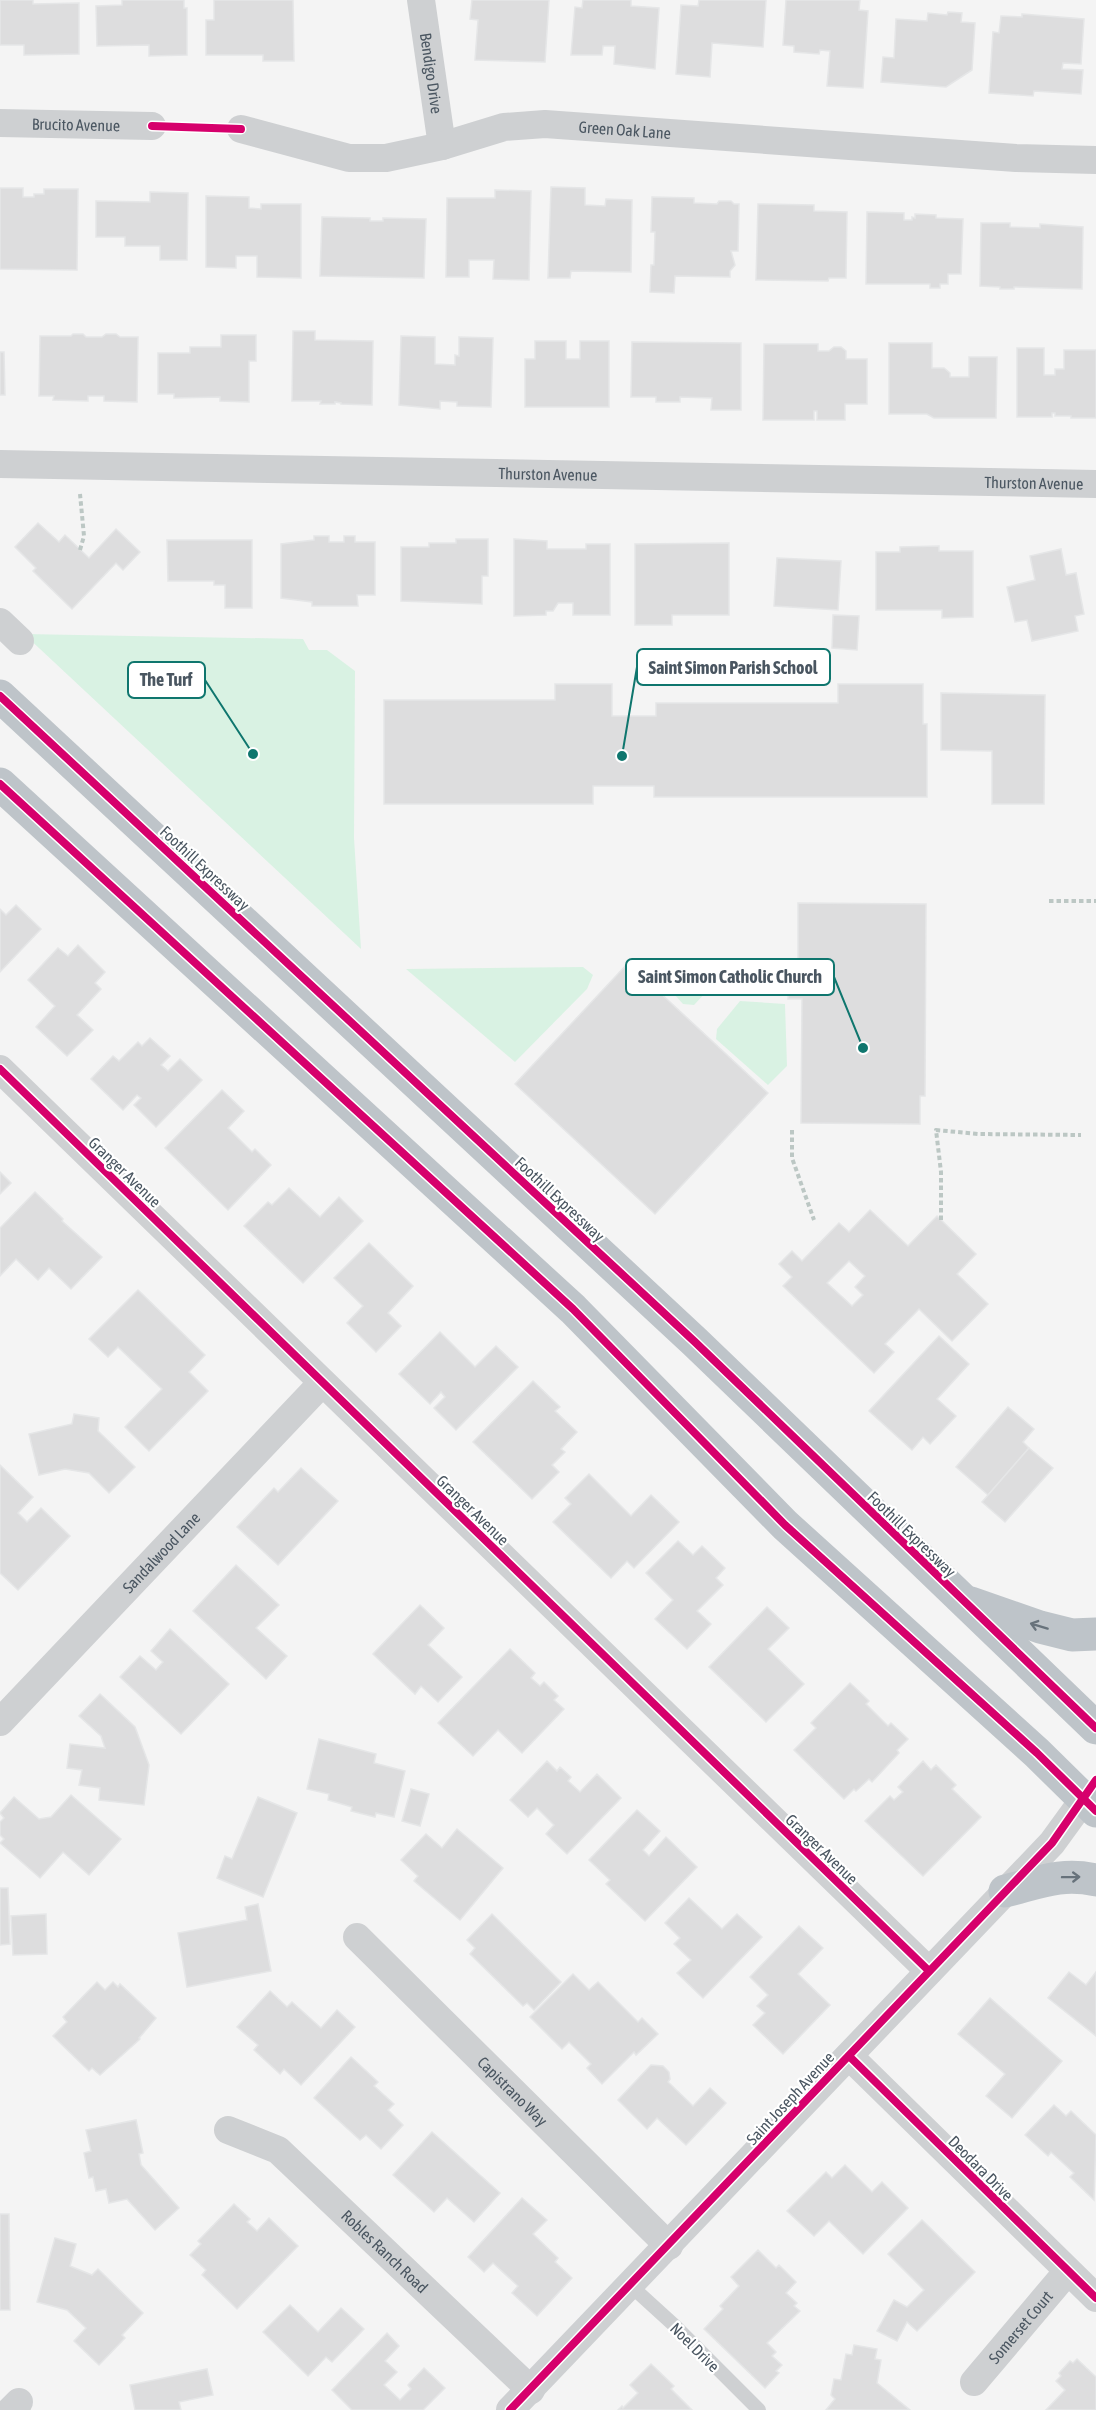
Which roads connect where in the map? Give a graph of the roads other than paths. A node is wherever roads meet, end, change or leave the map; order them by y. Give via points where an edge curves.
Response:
1 (421, 0) edge
2 (0, 123) edge
3 (152, 126) dead end
4 (241, 129) dead end
5 (442, 146) junction
6 (1096, 160) edge
7 (0, 464) edge
8 (1096, 484) edge
9 (0, 622) edge
10 (20, 641) dead end
11 (0, 696) edge
12 (0, 784) edge
13 (0, 1069) edge
14 (322, 1383) junction
15 (958, 1598) junction
16 (1096, 1634) edge
17 (0, 1722) edge
18 (1096, 1728) edge
19 (1090, 1805) edge
20 (1096, 1880) edge
21 (1005, 1891) junction
22 (357, 1936) dead end
23 (929, 1971) junction
24 (849, 2056) junction
25 (228, 2130) dead end
26 (669, 2246) junction
27 (1067, 2272) junction
28 (630, 2285) junction
29 (1096, 2298) edge
30 (974, 2382) dead end
31 (531, 2390) junction
32 (510, 2410) edge
33 (759, 2410) edge

1 - 5 street, Bendigo Drive
2 - 3 street, Brucito Avenue
4 - 5 street, Green Oak Lane via 349,158 386,158
5 - 6 street, Green Oak Lane via 504,127 545,123 1016,158
7 - 8 street, Thurston Avenue
9 - 10 street
11 - 15 highway, Foothill Expressway via 695,1342
12 - 19 highway via 573,1309 784,1525
13 - 14 street, Granger Avenue
14 - 17 street, Sandalwood Lane
14 - 23 street, Granger Avenue
16 -> 15 highway via 1072,1635 1040,1627
15 - 18 highway, Foothill Expressway
19 - 21 street, Saint Joseph Avenue
21 -> 20 highway via 1076,1875
21 - 23 street, Saint Joseph Avenue
22 - 26 street, Capistrano Way
23 - 24 street, Saint Joseph Avenue
24 - 26 street, Saint Joseph Avenue
24 - 27 street, Deodara Drive
25 - 31 street, Robles Ranch Road via 278,2150
26 - 28 street, Saint Joseph Avenue
27 - 29 street, Deodara Drive
27 - 30 street, Somerset Court
28 - 31 street, Saint Joseph Avenue
28 - 33 lane, Noel Drive
31 - 32 street, Saint Joseph Avenue

